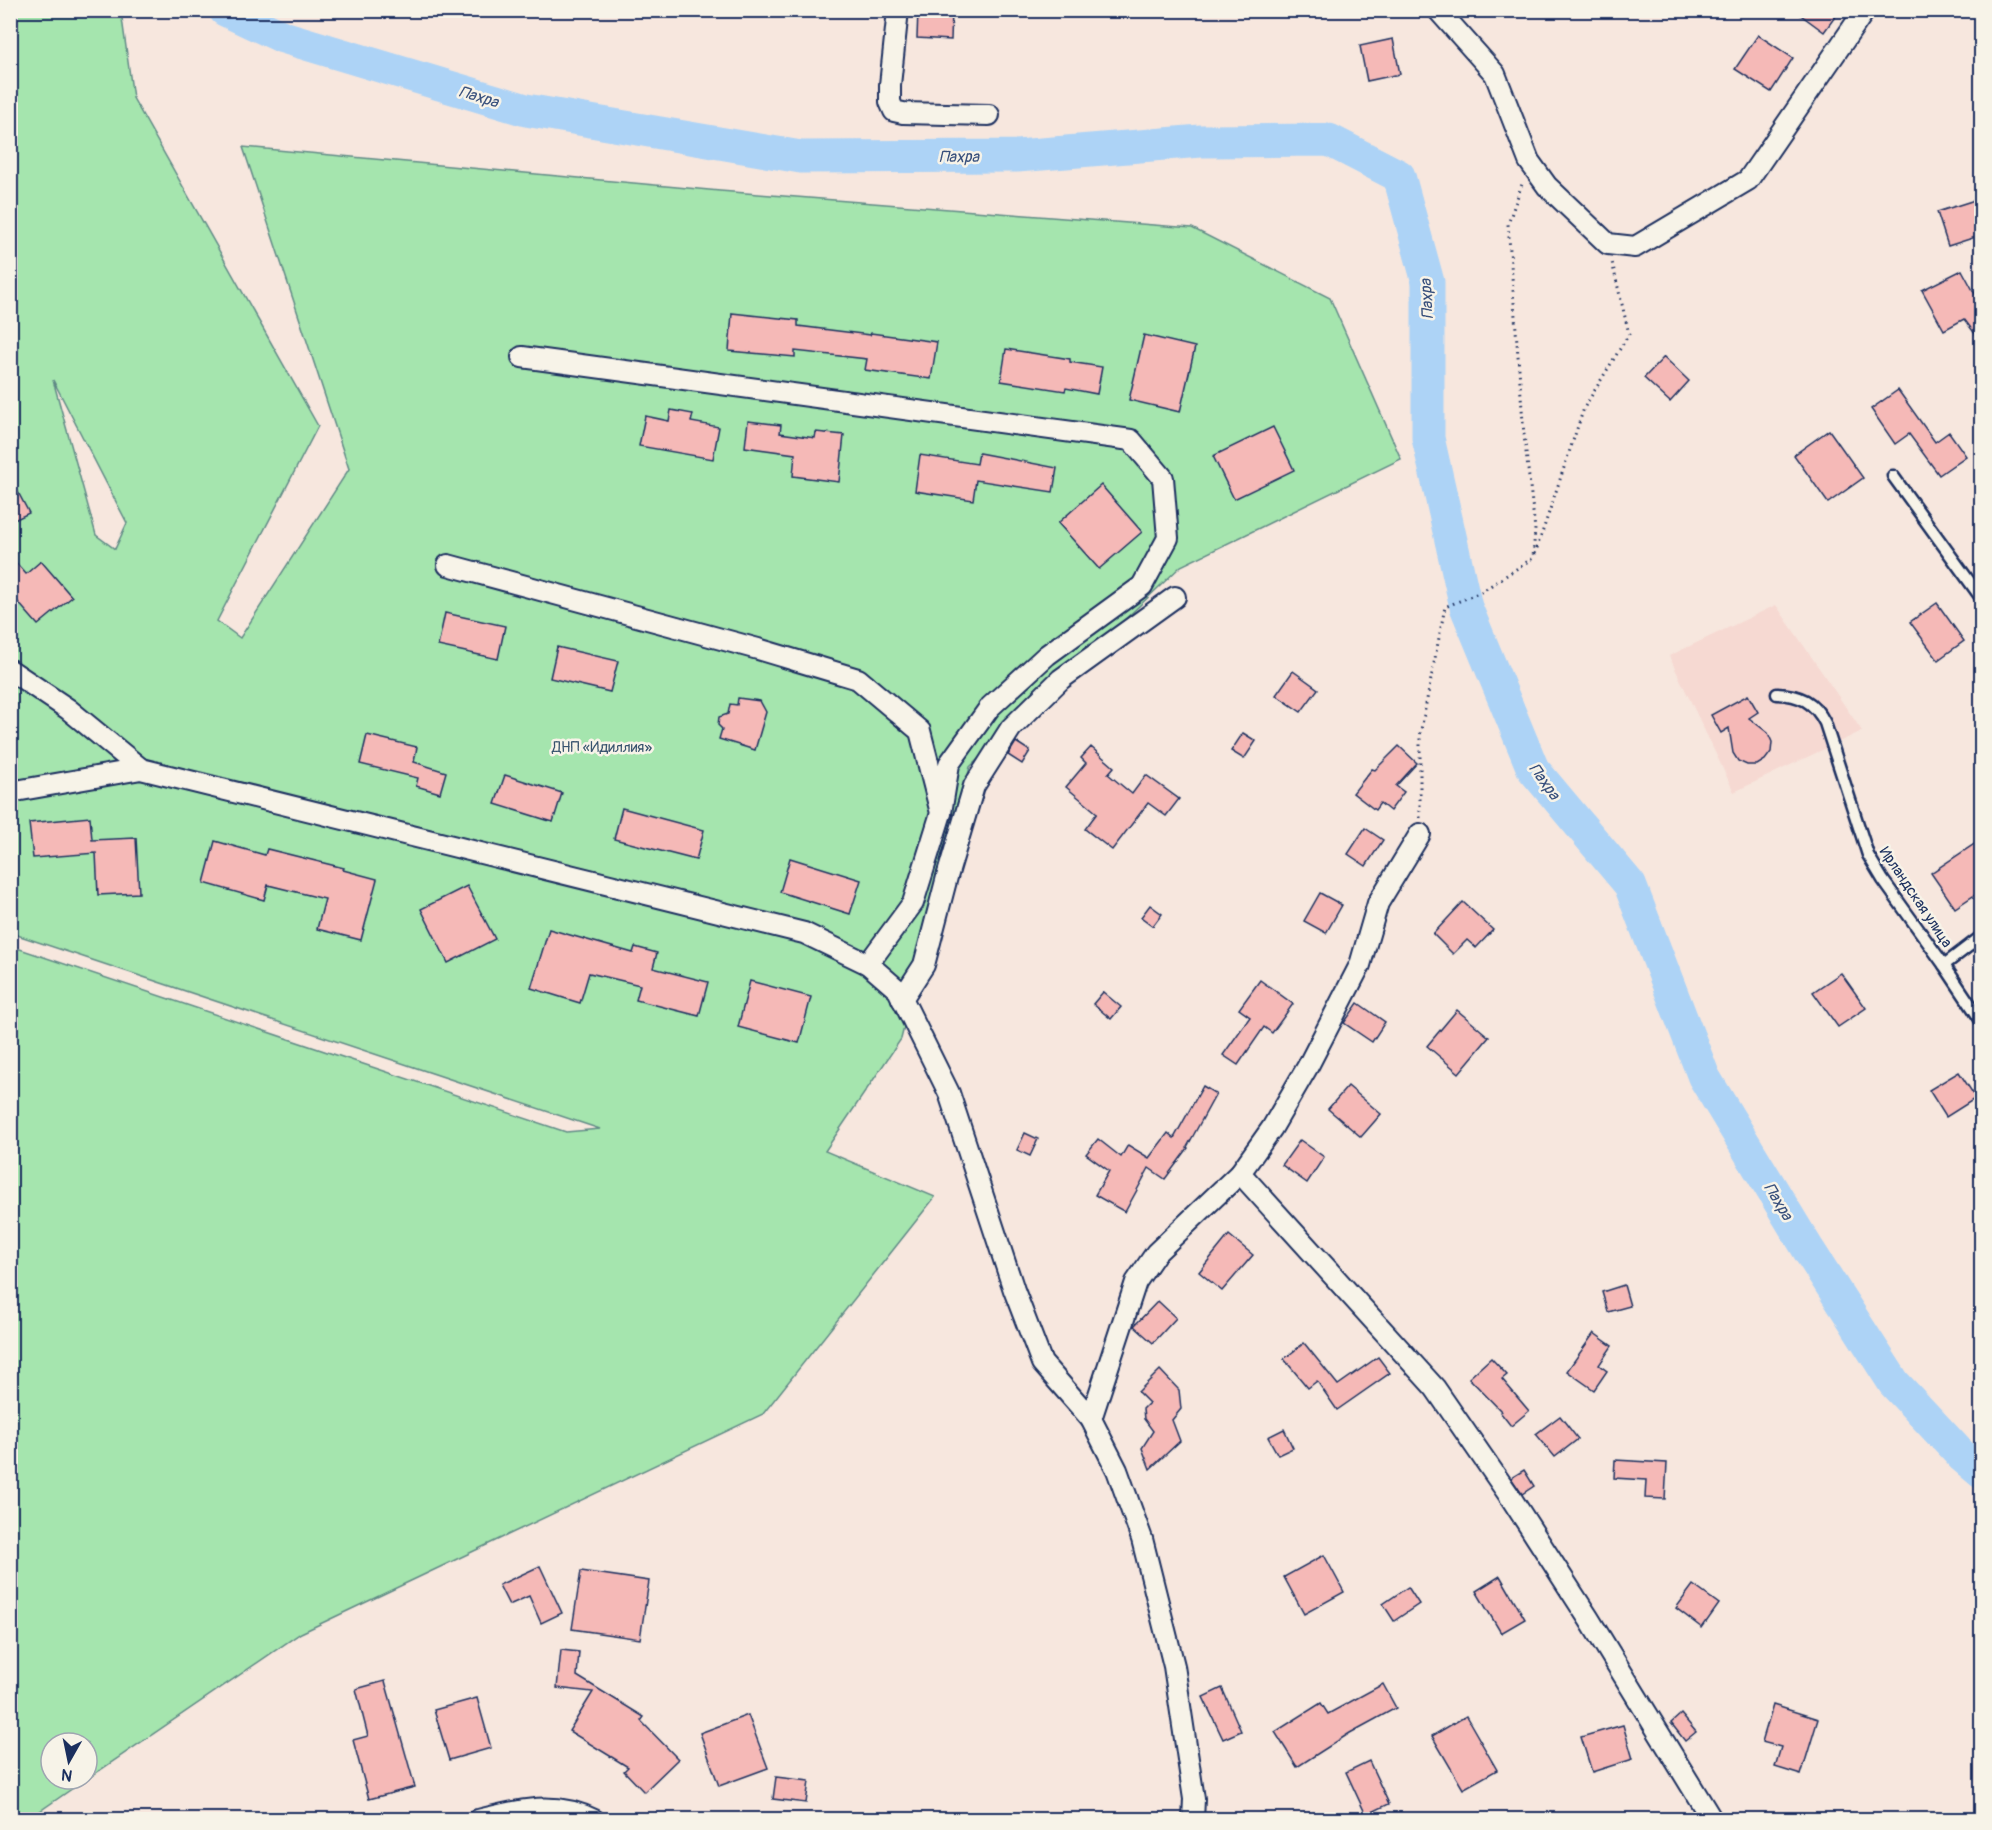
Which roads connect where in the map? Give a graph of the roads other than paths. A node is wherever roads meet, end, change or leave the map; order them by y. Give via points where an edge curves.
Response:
1 (898, 10) edge
2 (1438, 10) edge
3 (1865, 10) edge
4 (989, 115) dead end
5 (522, 357) dead end
6 (1893, 476) dead end
7 (448, 565) dead end
8 (1176, 597) dead end
9 (1982, 600) edge
10 (10, 670) edge
11 (1776, 694) dead end
12 (141, 769) junction
13 (10, 792) edge
14 (941, 813) junction
15 (1420, 834) road end
16 (1982, 936) edge
17 (868, 964) junction
18 (1944, 964) junction
19 (902, 999) junction
20 (1982, 1022) edge
21 (1240, 1173) junction
22 (1091, 1419) junction
23 (478, 1820) edge
24 (594, 1820) edge
25 (1193, 1820) edge
26 (1712, 1820) edge

1 - 4 street via 890,85 894,111
2 - 3 street via 1495,74 1529,161 1547,186 1608,244 1635,247 1748,180
5 - 14 street via 1131,440 1163,478 1168,538 1142,586 1047,656 990,706 949,764
6 - 9 lane
7 - 14 street via 858,679 920,731
8 - 19 street via 1061,679 1011,728 974,786 924,965
10 - 12 street via 68,709
11 - 18 lane, Ирландская улица via 1806,699 1825,723 1868,855
12 - 13 street
12 - 17 street via 804,933
14 - 17 street via 913,903
15 - 21 street via 1378,903 1360,965 1308,1066
16 - 18 lane
17 - 19 street via 898,990
18 - 20 lane, Ирландская улица
19 - 22 street via 949,1093 1042,1363
21 - 22 street via 1156,1253 1136,1282
21 - 26 street via 1436,1388 1576,1599
22 - 25 street via 1118,1470 1142,1539 1174,1666 1194,1799
23 - 24 street via 526,1809 562,1808

